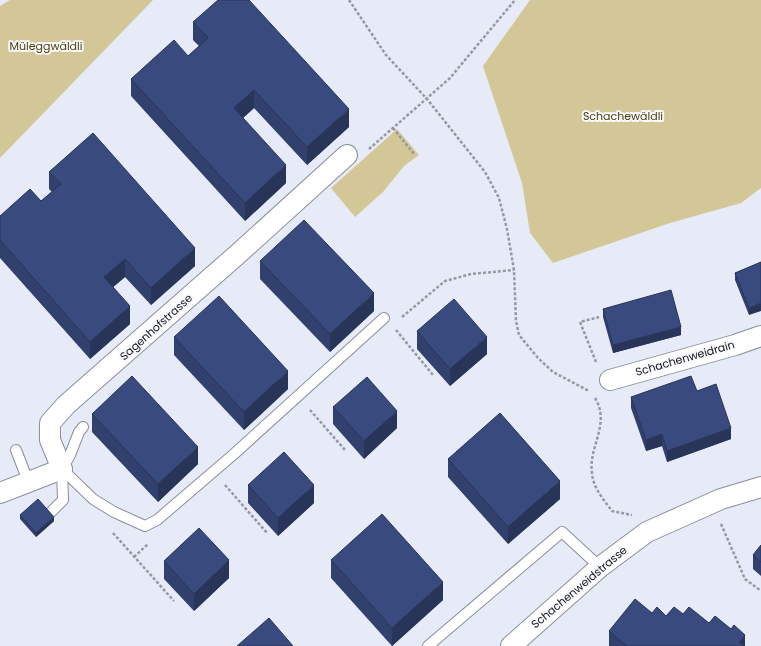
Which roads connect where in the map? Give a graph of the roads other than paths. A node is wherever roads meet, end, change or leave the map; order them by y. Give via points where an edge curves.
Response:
1 (356, 154) road end
2 (388, 321) road end
3 (761, 336) edge
4 (610, 380) road end
5 (83, 427) dead end
6 (16, 450) dead end
7 (62, 468) junction
8 (28, 481) junction
9 (761, 487) edge
10 (0, 493) edge
11 (50, 514) edge
12 (600, 567) junction
13 (428, 646) edge
14 (511, 646) edge

1 - 7 street, Sagenhofstrasse via 66,405 50,423 50,440
2 - 7 lane via 298,396 214,472 157,520 145,526 93,499
3 - 4 street, Schachenweidrain
5 - 7 lane
6 - 8 lane
7 - 8 street
7 - 11 lane via 64,497
8 - 10 street
9 - 12 street, Schachenweidstrasse via 721,499 647,532
12 - 13 lane via 562,532
12 - 14 street, Schachenweidstrasse

